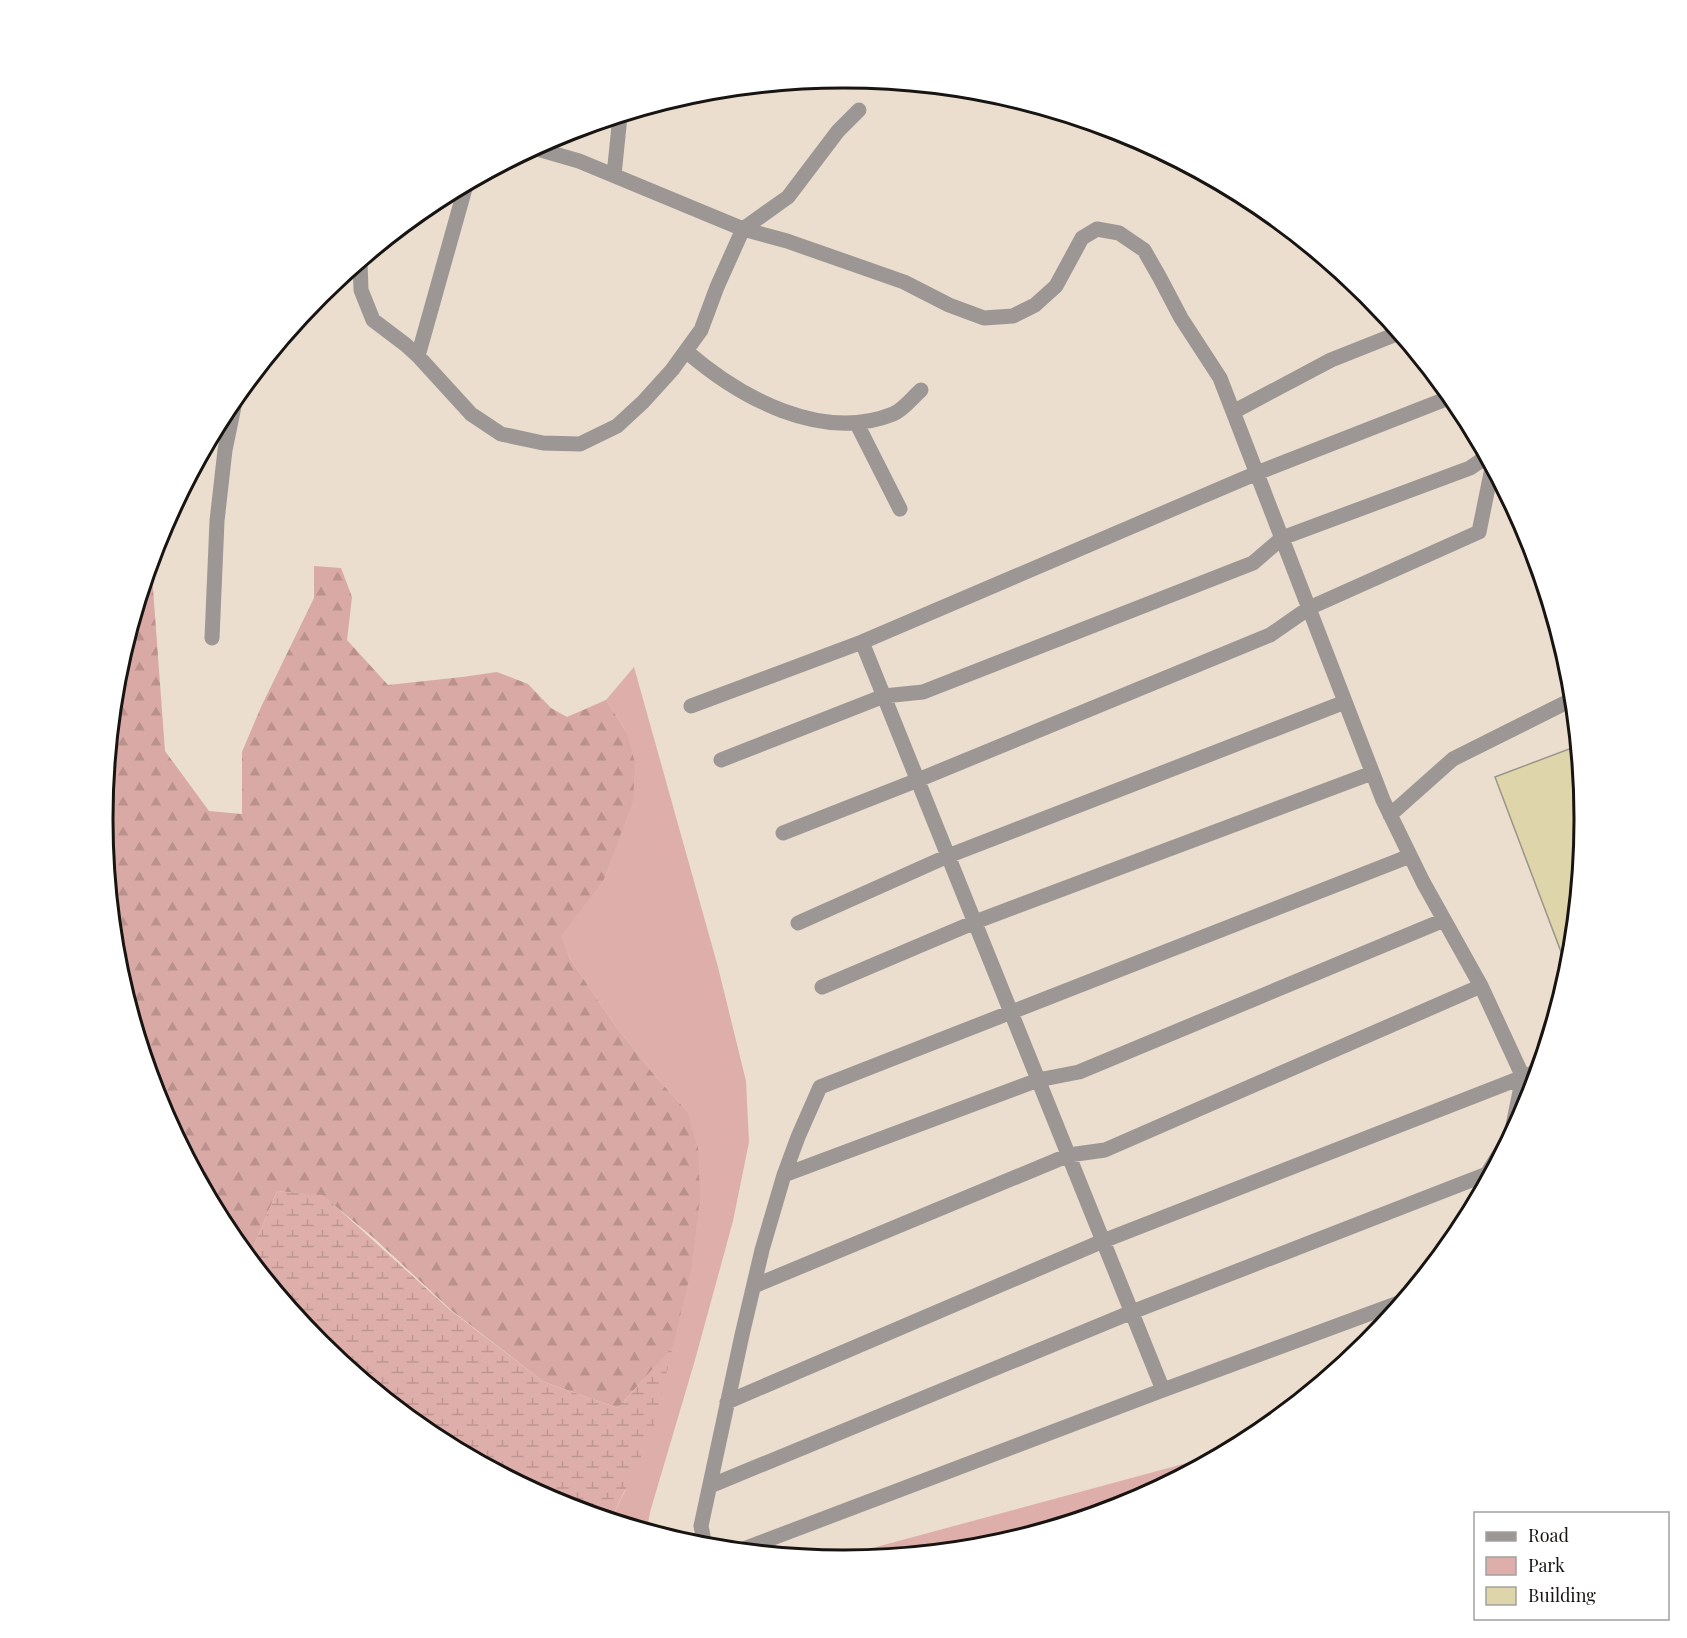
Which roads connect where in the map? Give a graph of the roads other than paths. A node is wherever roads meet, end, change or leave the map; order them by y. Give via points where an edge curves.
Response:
1 (859, 110) dead end
2 (619, 124) edge
3 (547, 152) edge
4 (614, 175) junction
5 (463, 196) edge
6 (743, 229) junction
7 (360, 272) edge
8 (1392, 336) edge
9 (686, 351) junction
10 (418, 356) junction
11 (921, 390) dead end
12 (1442, 401) edge
13 (1233, 412) junction
14 (231, 421) edge
15 (857, 424) junction
16 (1480, 461) edge
17 (1257, 473) junction
18 (1490, 479) edge
19 (900, 509) dead end
20 (1282, 538) junction
21 (1308, 608) junction
22 (212, 638) dead end
23 (862, 642) junction
24 (884, 696) junction
25 (1345, 702) junction
26 (1565, 703) edge
27 (691, 706) dead end
28 (721, 760) dead end
29 (1372, 773) junction
30 (918, 780) junction
31 (1390, 815) junction
32 (783, 833) dead end
33 (948, 856) junction
34 (1410, 856) junction
35 (1444, 920) junction
36 (975, 922) junction
37 (798, 923) dead end
38 (1481, 986) junction
39 (822, 987) dead end
40 (1011, 1012) junction
41 (1526, 1077) edge
42 (1038, 1080) junction
43 (1524, 1082) edge
44 (1069, 1155) junction
45 (784, 1175) junction
46 (1479, 1179) edge
47 (1103, 1240) junction
48 (754, 1286) junction
49 (1387, 1307) edge
50 (1132, 1312) junction
51 (1163, 1390) junction
52 (727, 1402) junction
53 (710, 1486) junction
54 (703, 1535) edge
55 (757, 1544) edge

1 - 6 lane via 788,197
2 - 4 lane
3 - 4 lane
4 - 6 lane
5 - 10 lane
6 - 9 lane via 701,330
6 - 13 lane via 904,282 984,318 1013,316 1035,305 1056,286 1082,238 1097,229 1119,233 1144,250 1220,378
7 - 10 lane via 361,290 374,320
8 - 13 lane via 1331,360
9 - 10 lane via 617,426 580,444 543,443 501,434 471,414
9 - 15 lane via 740,391 773,407 817,421
11 - 15 lane via 896,414
12 - 17 lane
13 - 17 lane
14 - 22 lane via 217,521
15 - 19 lane
16 - 20 lane
17 - 20 lane
17 - 23 lane
18 - 21 lane via 1479,532
20 - 21 lane
20 - 24 lane via 1253,563 924,692
21 - 25 lane
21 - 30 lane via 1270,635
23 - 24 lane
23 - 27 lane
24 - 28 lane
24 - 30 lane
25 - 29 lane
25 - 33 lane
26 - 31 lane via 1453,759
29 - 31 lane
29 - 36 lane
30 - 32 lane
30 - 33 lane
31 - 34 lane
33 - 36 lane
33 - 37 lane
34 - 35 lane
34 - 40 lane
35 - 38 lane
35 - 42 lane via 1079,1072
36 - 39 lane
36 - 40 lane
38 - 41 lane
38 - 44 lane via 1105,1150
40 - 42 lane
40 - 45 lane via 820,1087
42 - 44 lane
42 - 45 lane
43 - 47 lane
44 - 47 lane
44 - 48 lane
45 - 48 lane
46 - 50 lane
47 - 50 lane
47 - 52 lane
48 - 52 lane
49 - 51 lane
50 - 51 lane
50 - 53 lane
51 - 55 lane
52 - 53 lane
53 - 54 lane via 701,1526

